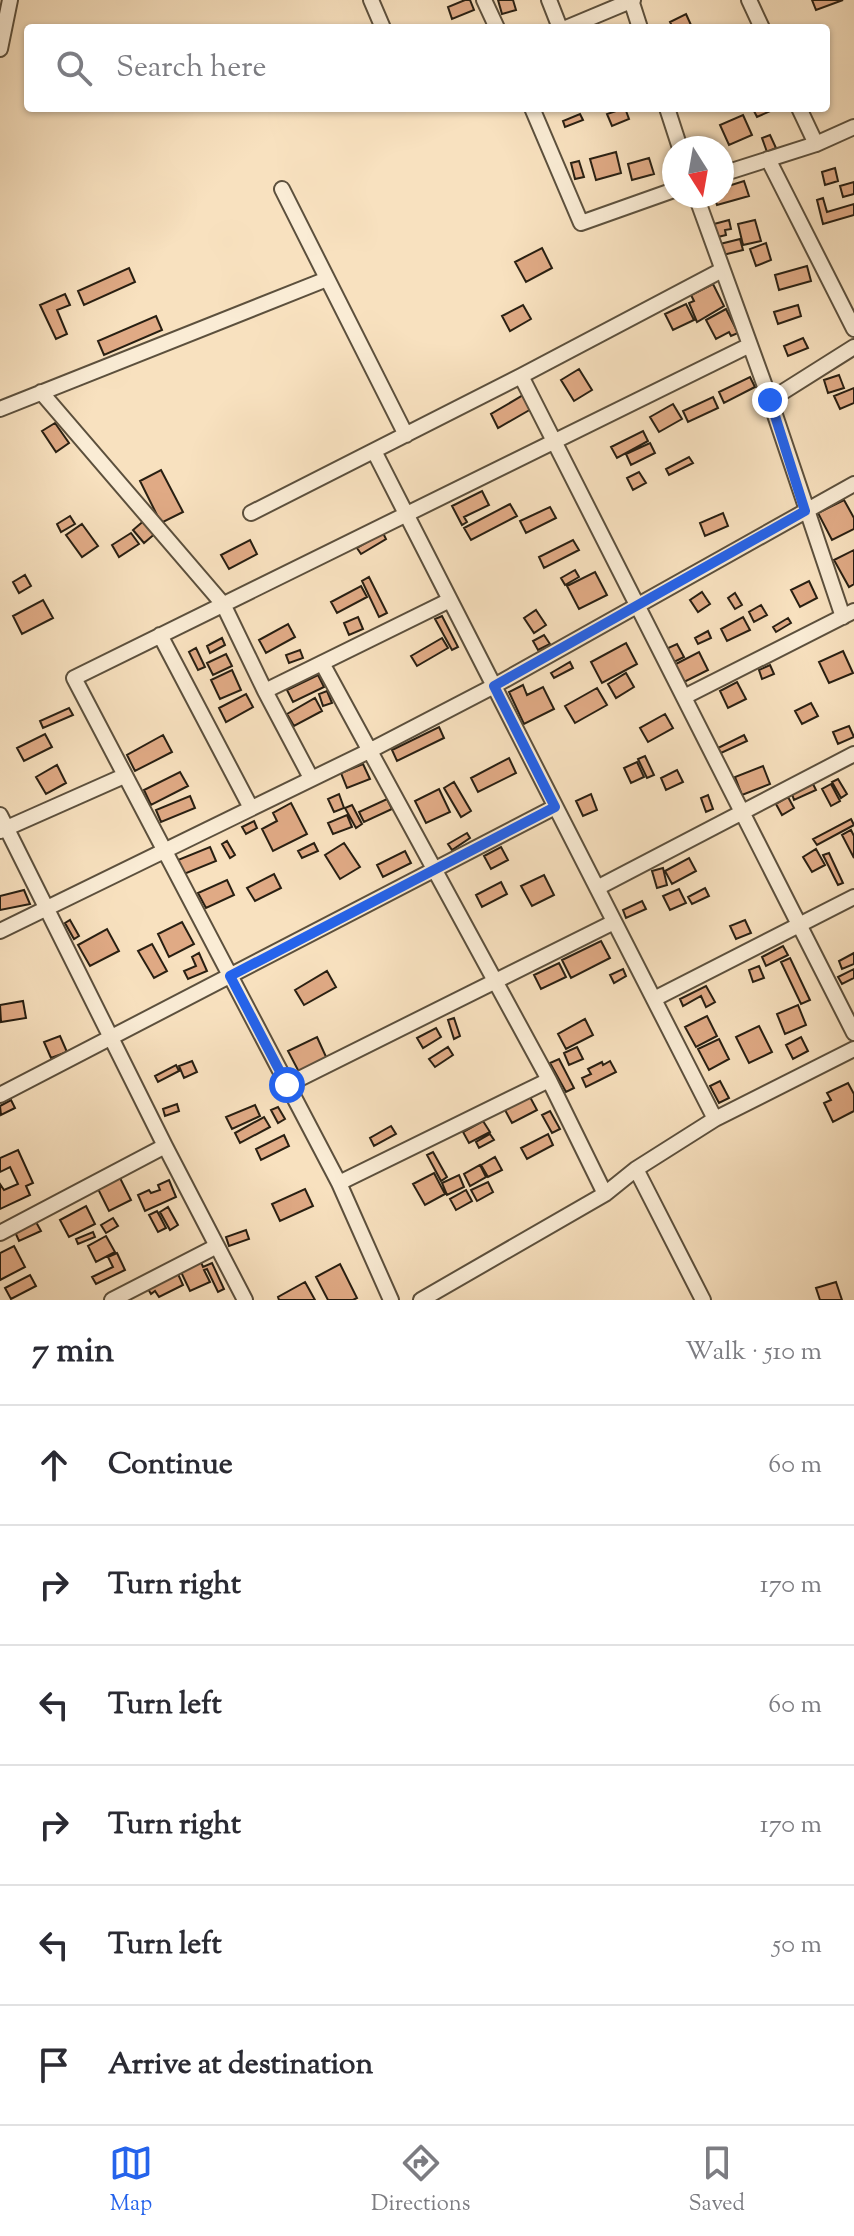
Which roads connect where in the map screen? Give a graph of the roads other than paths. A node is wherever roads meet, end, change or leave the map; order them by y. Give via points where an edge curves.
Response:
1 (10, 0) edge
2 (371, 0) edge
3 (484, 0) edge
4 (549, 0) edge
5 (632, 0) edge
6 (749, 0) edge
7 (381, 24) edge
8 (495, 24) edge
9 (558, 24) edge
10 (575, 24) edge
11 (639, 24) edge
12 (760, 24) edge
13 (0, 49) edge
14 (534, 112) edge
15 (668, 112) edge
16 (801, 112) edge
17 (854, 127) edge
18 (676, 136) edge
19 (816, 144) junction
20 (768, 159) junction
21 (734, 170) edge
22 (282, 189) dead end
23 (662, 194) edge
24 (700, 208) edge
25 (722, 270) junction
26 (327, 279) junction
27 (854, 329) edge
28 (748, 346) junction
29 (854, 347) edge
30 (521, 376) junction
31 (41, 392) junction
32 (770, 400) junction
33 (0, 409) edge
34 (406, 435) junction
35 (554, 441) junction
36 (374, 451) junction
37 (854, 484) edge
38 (805, 511) junction
39 (251, 513) dead end
40 (406, 514) junction
41 (450, 600) junction
42 (223, 604) junction
43 (638, 606) junction
44 (848, 614) edge
45 (160, 635) junction
46 (322, 663) junction
47 (494, 686) junction
48 (265, 691) junction
49 (684, 697) junction
50 (371, 750) junction
51 (854, 754) edge
52 (124, 776) junction
53 (311, 778) junction
54 (555, 807) junction
55 (251, 808) junction
56 (743, 813) junction
57 (0, 815) edge
58 (4, 830) edge
59 (165, 851) junction
60 (433, 870) junction
61 (597, 888) junction
62 (854, 897) edge
63 (47, 910) junction
64 (614, 922) junction
65 (799, 925) junction
66 (0, 931) edge
67 (230, 976) junction
68 (494, 982) junction
69 (654, 999) junction
70 (854, 1033) edge
71 (111, 1038) junction
72 (854, 1049) edge
73 (549, 1080) junction
74 (287, 1085) junction
75 (0, 1095) edge
76 (715, 1119) junction
77 (165, 1146) junction
78 (636, 1169) junction
79 (339, 1183) junction
80 (605, 1194) junction
81 (0, 1233) edge
82 (217, 1246) junction
83 (141, 1293) edge
84 (112, 1300) edge
85 (245, 1300) edge
86 (391, 1300) edge
87 (421, 1300) edge
88 (703, 1300) edge

1 - 13 street
2 - 7 street
3 - 8 street
4 - 9 street
5 - 10 street
5 - 11 street
6 - 12 street
14 - 23 street via 581,223
15 - 18 street
16 - 19 street
17 - 19 street
19 - 20 street
20 - 21 street
20 - 27 street
22 - 26 street
24 - 25 street
25 - 28 street
25 - 30 street
26 - 31 street
26 - 34 street
28 - 32 street
28 - 35 street
29 - 32 street
30 - 34 street
30 - 35 street
31 - 33 street
31 - 42 street
32 - 38 street
34 - 36 street
35 - 40 street
35 - 43 street
36 - 39 street
36 - 40 street
37 - 38 street
38 - 43 street
38 - 44 street
40 - 41 street
40 - 42 street
41 - 46 street
41 - 47 street
42 - 45 street
42 - 48 street
43 - 47 street
43 - 49 street
44 - 49 street
45 - 52 street via 74,678
45 - 55 street
46 - 48 street
46 - 50 street
47 - 50 street
47 - 54 street
48 - 53 street
49 - 56 street
50 - 53 street
50 - 60 street
51 - 56 street
52 - 58 street
52 - 59 street
53 - 55 street
54 - 60 street
54 - 61 street
55 - 59 street
56 - 61 street
56 - 65 street
57 - 58 street
58 - 63 street
59 - 63 street
59 - 67 street
60 - 67 street
60 - 68 street
61 - 64 street
62 - 65 street
63 - 66 street
63 - 71 street
64 - 68 street
64 - 69 street
65 - 69 street
65 - 70 street
67 - 71 street
67 - 74 street
68 - 73 street
68 - 74 street
69 - 76 street
71 - 75 street
71 - 77 street
72 - 76 street
73 - 79 street
73 - 80 street
74 - 79 street
76 - 78 street
77 - 81 street
77 - 82 street
78 - 80 street
78 - 88 street
79 - 86 street
80 - 87 street
82 - 83 street
82 - 85 street
83 - 84 street

